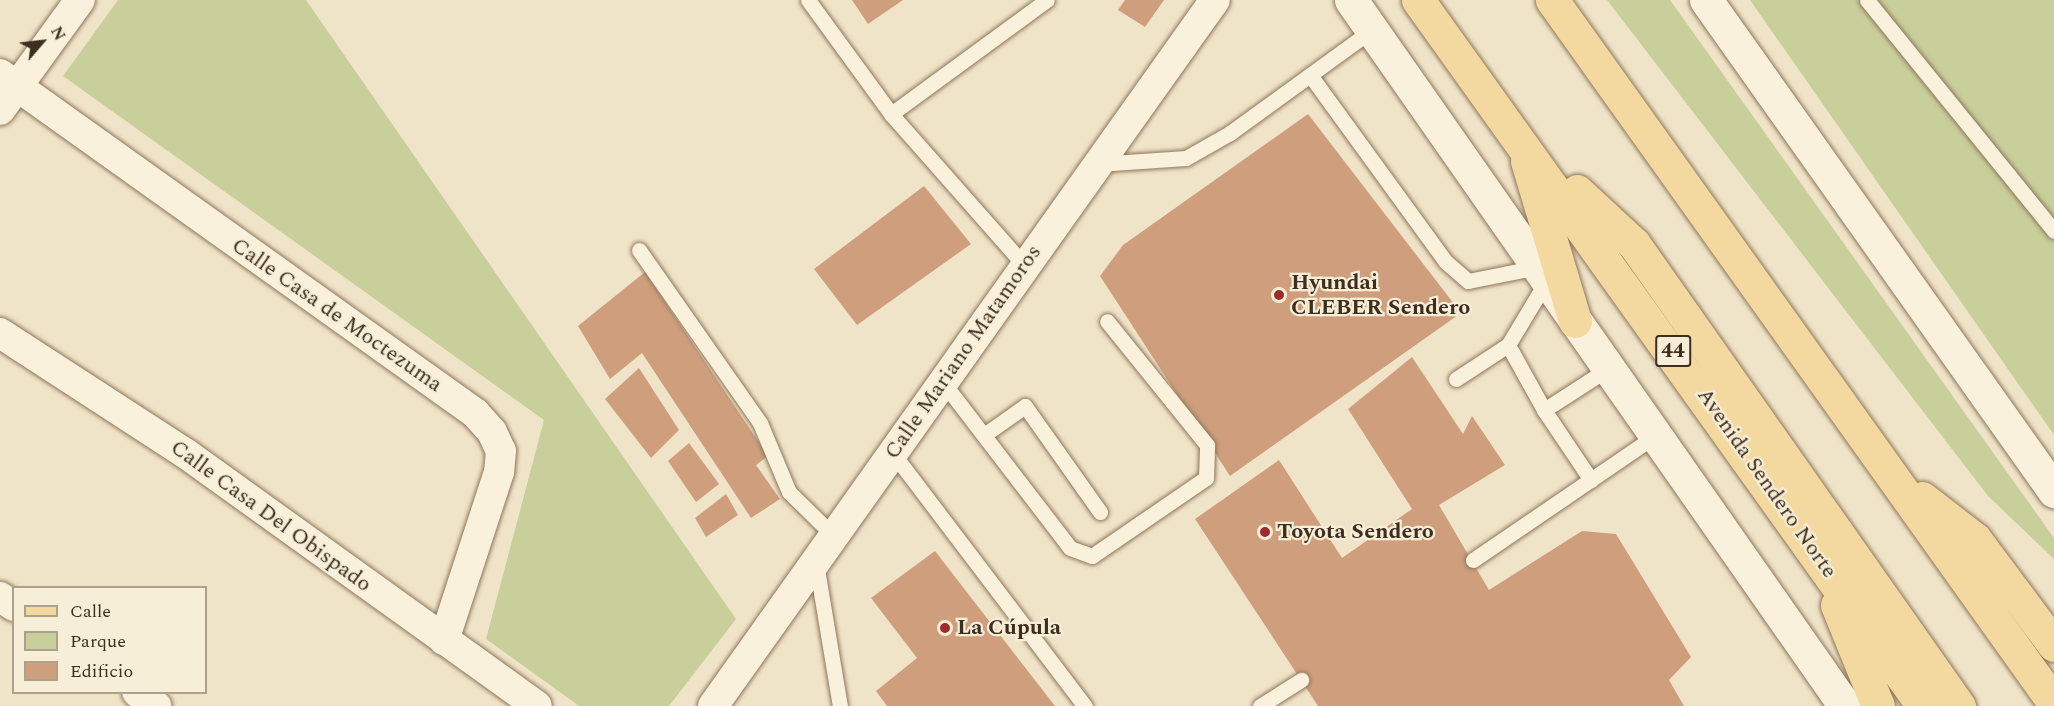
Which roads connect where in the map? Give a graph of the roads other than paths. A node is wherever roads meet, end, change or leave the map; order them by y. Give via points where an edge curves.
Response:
1 (80, 0) edge
2 (808, 0) edge
3 (1047, 0) edge
4 (1215, 0) edge
5 (1351, 0) edge
6 (1418, 0) edge
7 (1552, 0) edge
8 (1560, 0) edge
9 (1706, 0) edge
10 (1867, 0) edge
11 (1372, 30) junction
12 (1595, 59) junction
13 (1310, 75) junction
14 (6, 90) edge
15 (891, 114) junction
16 (1523, 141) junction
17 (1097, 164) junction
18 (2054, 231) edge
19 (639, 250) dead end
20 (1024, 265) junction
21 (1542, 273) junction
22 (1107, 321) dead end
23 (1575, 321) junction
24 (0, 333) edge
25 (1508, 345) junction
26 (1609, 368) junction
27 (1456, 379) dead end
28 (942, 381) junction
29 (1544, 410) junction
30 (984, 435) junction
31 (1656, 435) junction
32 (892, 452) junction
33 (1894, 477) junction
34 (1591, 480) junction
35 (2054, 491) edge
36 (1100, 512) dead end
37 (834, 536) junction
38 (1975, 539) junction
39 (1815, 550) junction
40 (1473, 560) dead end
41 (816, 563) junction
42 (2054, 609) edge
43 (444, 640) junction
44 (2054, 645) edge
45 (1301, 680) dead end
46 (138, 694) edge
47 (2054, 703) edge
48 (156, 706) edge
49 (537, 706) edge
50 (713, 706) edge
51 (840, 706) edge
52 (1085, 706) edge
53 (1260, 706) edge
54 (1845, 706) edge
55 (1878, 706) edge
56 (1923, 706) edge
57 (1959, 706) edge

1 - 14 street
2 - 15 lane
3 - 15 lane
4 - 17 street, Calle Mariano Matamoros
5 - 11 street
6 - 16 main road, Avenida Sendero Norte / 44
7 - 12 main road
8 - 12 main road
9 - 35 street
10 - 18 lane
11 - 13 lane
11 - 21 street
12 - 33 main road
13 - 17 lane via 1186,158
13 - 21 lane via 1446,262 1468,281
14 - 43 street, Calle Casa de Moctezuma via 475,413 492,432 501,451 500,472
15 - 20 lane
16 - 23 main road
16 - 39 main road, Avenida Sendero Norte / 44
16 - 57 main road via 1634,244
17 - 20 street, Calle Mariano Matamoros
19 - 37 lane via 760,423 789,492
20 - 28 street, Calle Mariano Matamoros
21 - 23 street
21 - 25 lane
22 - 30 lane via 1207,445 1206,478 1092,556 1070,548
23 - 26 street
24 - 43 street, Calle Casa Del Obispado via 185,453
25 - 27 lane
25 - 29 lane
26 - 29 lane
26 - 31 street
28 - 30 lane
28 - 32 street, Calle Mariano Matamoros
29 - 34 lane
30 - 36 lane via 1025,406
31 - 34 lane
31 - 54 street
32 - 37 street, Calle Mariano Matamoros
32 - 52 lane
33 - 38 main road
33 - 47 main road
34 - 40 lane
37 - 41 street, Calle Mariano Matamoros
38 - 42 main road
38 - 44 main road
39 - 55 main road
39 - 56 main road, Avenida Sendero Norte / 44
41 - 50 street, Calle Mariano Matamoros
41 - 51 lane
43 - 49 street, Calle Casa Del Obispado
45 - 53 lane
46 - 48 street

